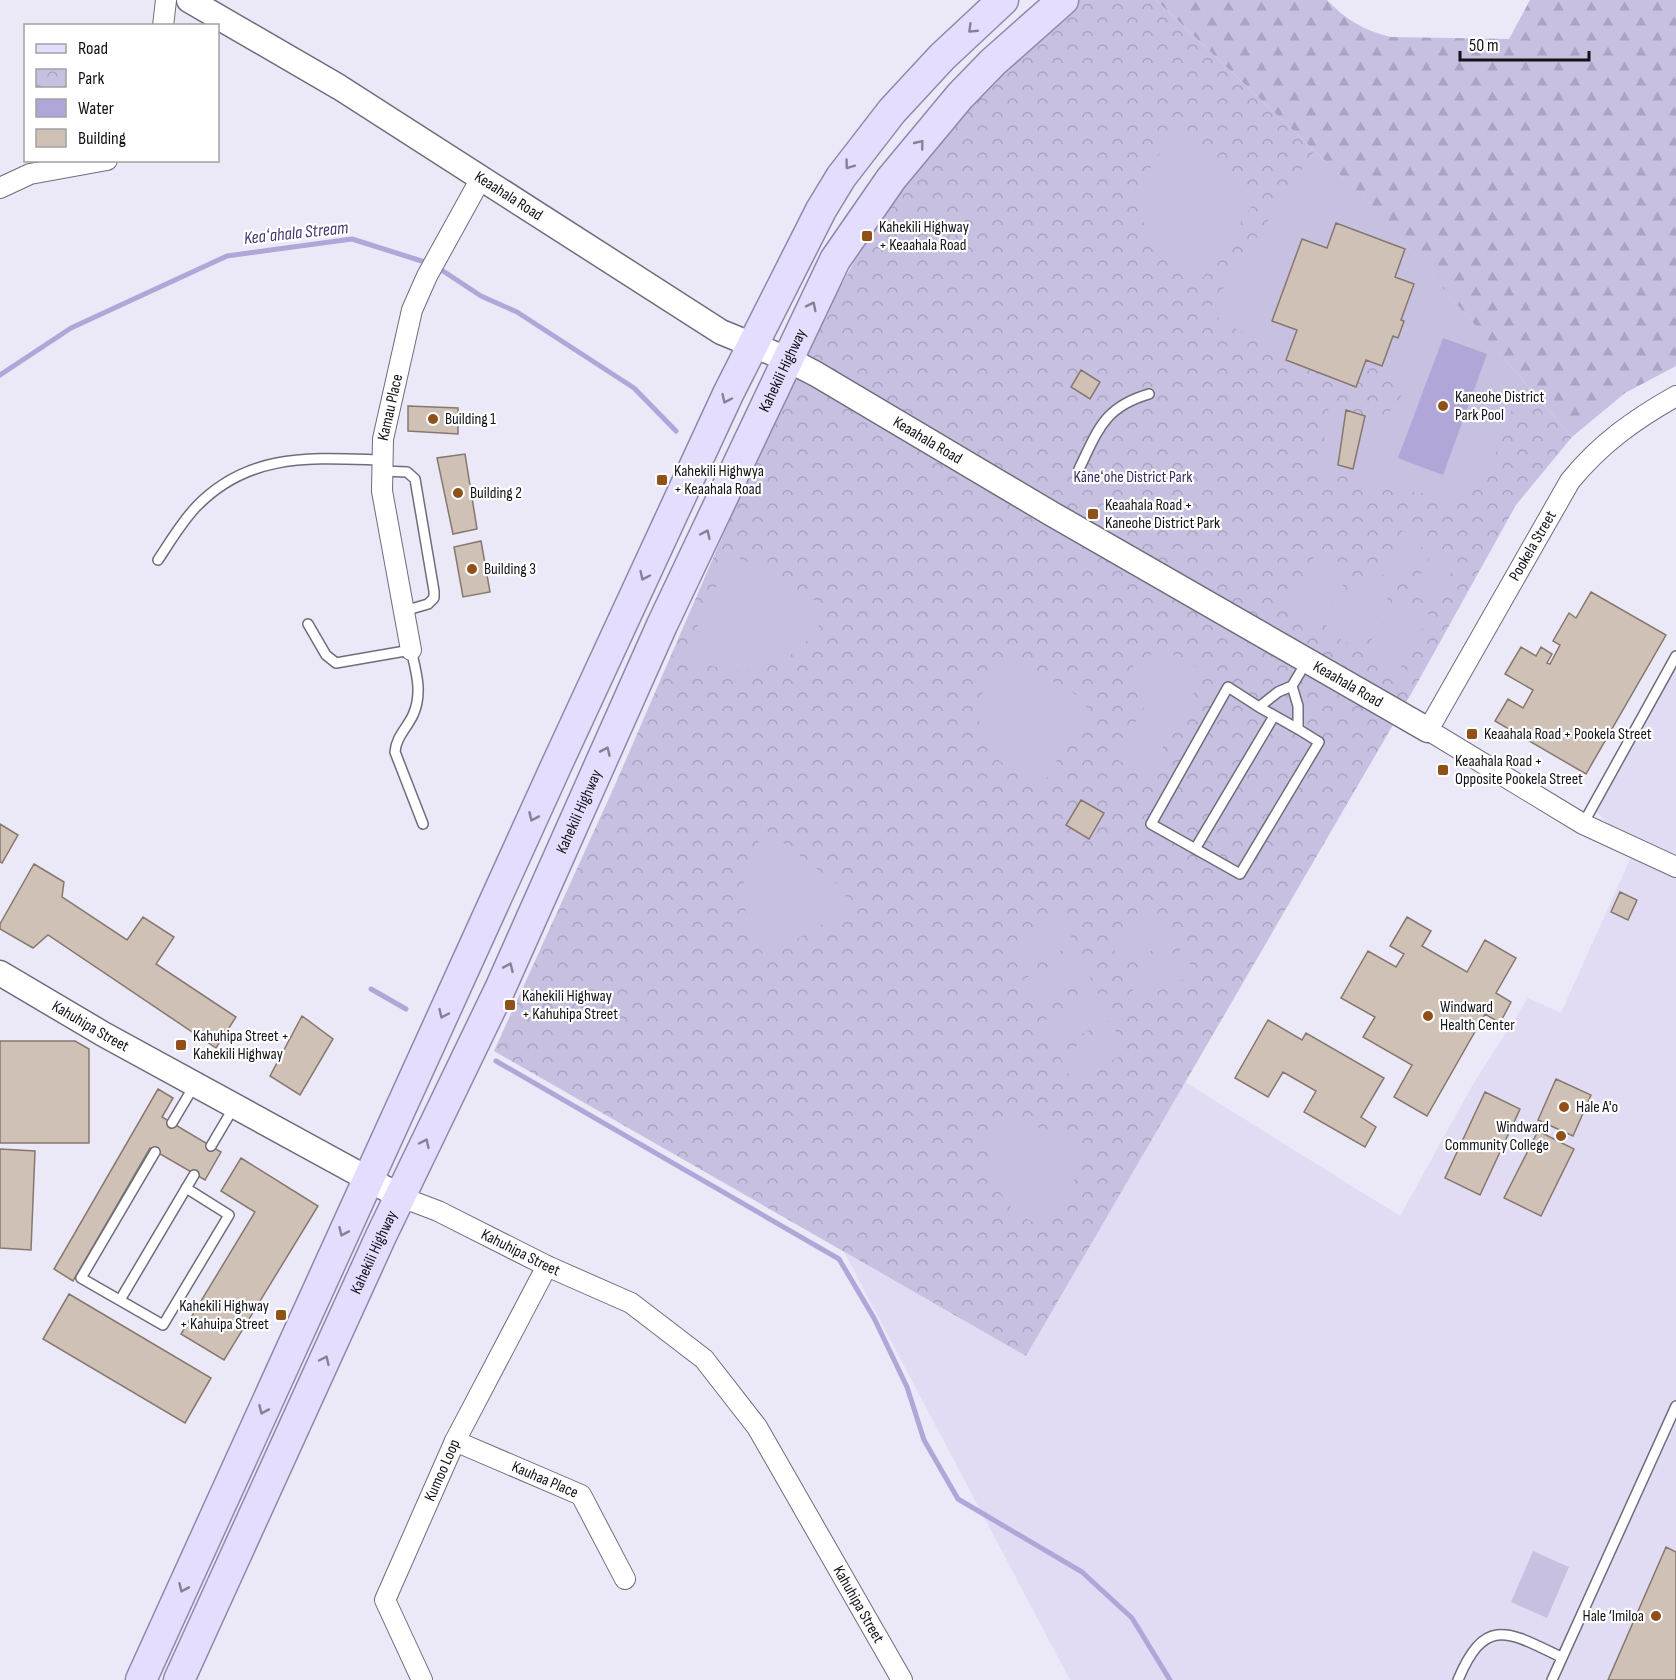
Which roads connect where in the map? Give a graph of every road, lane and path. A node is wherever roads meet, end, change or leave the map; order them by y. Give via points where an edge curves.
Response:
1 (166, 0) edge
2 (189, 0) edge
3 (1003, 0) edge
4 (1063, 0) edge
5 (163, 24) edge
6 (96, 162) edge
7 (480, 180) junction
8 (0, 188) edge
9 (751, 346) junction
10 (787, 359) junction
11 (1149, 394) dead end
12 (1676, 396) edge
13 (381, 466) junction
14 (1079, 469) dead end
15 (158, 560) dead end
16 (404, 610) junction
17 (308, 624) dead end
18 (411, 650) junction
19 (1676, 656) edge
20 (1307, 661) junction
21 (1292, 686) junction
22 (1259, 707) junction
23 (1274, 716) junction
24 (1298, 729) junction
25 (1428, 730) junction
26 (423, 824) dead end
27 (1583, 824) junction
28 (1195, 849) junction
29 (1676, 867) edge
30 (0, 973) edge
31 (195, 1084) junction
32 (235, 1106) junction
33 (172, 1123) dead end
34 (211, 1146) dead end
35 (155, 1152) dead end
36 (195, 1174) dead end
37 (366, 1179) junction
38 (186, 1188) junction
39 (401, 1197) junction
40 (548, 1266) junction
41 (120, 1300) junction
42 (1676, 1406) edge
43 (456, 1441) junction
44 (625, 1578) dead end
45 (1562, 1657) junction
46 (141, 1680) edge
47 (179, 1680) edge
48 (422, 1680) edge
49 (902, 1680) edge
50 (1458, 1680) edge
51 (1552, 1680) edge

1 - 5 street
2 - 7 street, Keaahala Road via 339,87
3 -> 9 main road via 942,57 863,146 820,210
10 -> 4 main road, Kahekili Highway via 835,260 891,179 960,96
6 - 8 street via 30,174
7 - 9 street, Keaahala Road via 721,332
7 - 13 street, Kamau Place via 427,276 408,321
9 - 10 street, Keaahala Road
9 -> 37 main road
10 - 20 street, Keaahala Road
39 -> 10 main road, Kahekili Highway
11 - 14 lane via 1113,410 1097,430
12 - 25 street, Pookela Street via 1619,432 1570,481
13 - 15 lane via 297,458 242,474 196,507
13 - 16 street, Kamau Place
13 - 16 lane via 407,472 415,479 434,591 428,604
16 - 18 street, Kamau Place
17 - 18 lane via 326,655 336,663
18 - 26 lane via 418,685 417,703 397,740 395,752
19 - 27 lane
20 - 21 lane
20 - 25 street, Keaahala Road
21 - 22 lane
21 - 24 lane via 1298,706
22 - 23 lane
22 - 28 lane via 1228,687 1151,824
23 - 24 lane
23 - 28 lane
24 - 28 lane via 1319,742 1240,874
25 - 27 street, Keaahala Road
27 - 29 street, Keaahala Road
30 - 31 street, Kahuhipa Street
31 - 32 street, Kahuhipa Street
31 - 33 lane
32 - 34 lane
32 - 37 street, Kahuhipa Street
35 - 41 lane via 81,1278
36 - 38 lane
37 - 39 street, Kahuhipa Street
37 -> 46 main road
38 - 41 lane
38 - 41 lane via 229,1215 163,1325
39 - 40 street, Kahuhipa Street via 438,1211
47 -> 39 main road, Kahekili Highway
40 - 43 street, Kumoo Loop
40 - 49 street, Kahuhipa Street via 631,1303 704,1359 757,1427
42 - 45 lane
43 - 44 street, Kauhaa Place via 581,1495
43 - 48 street, Kumoo Loop via 385,1600
45 - 50 lane via 1521,1638 1497,1635 1475,1647
45 - 51 lane

